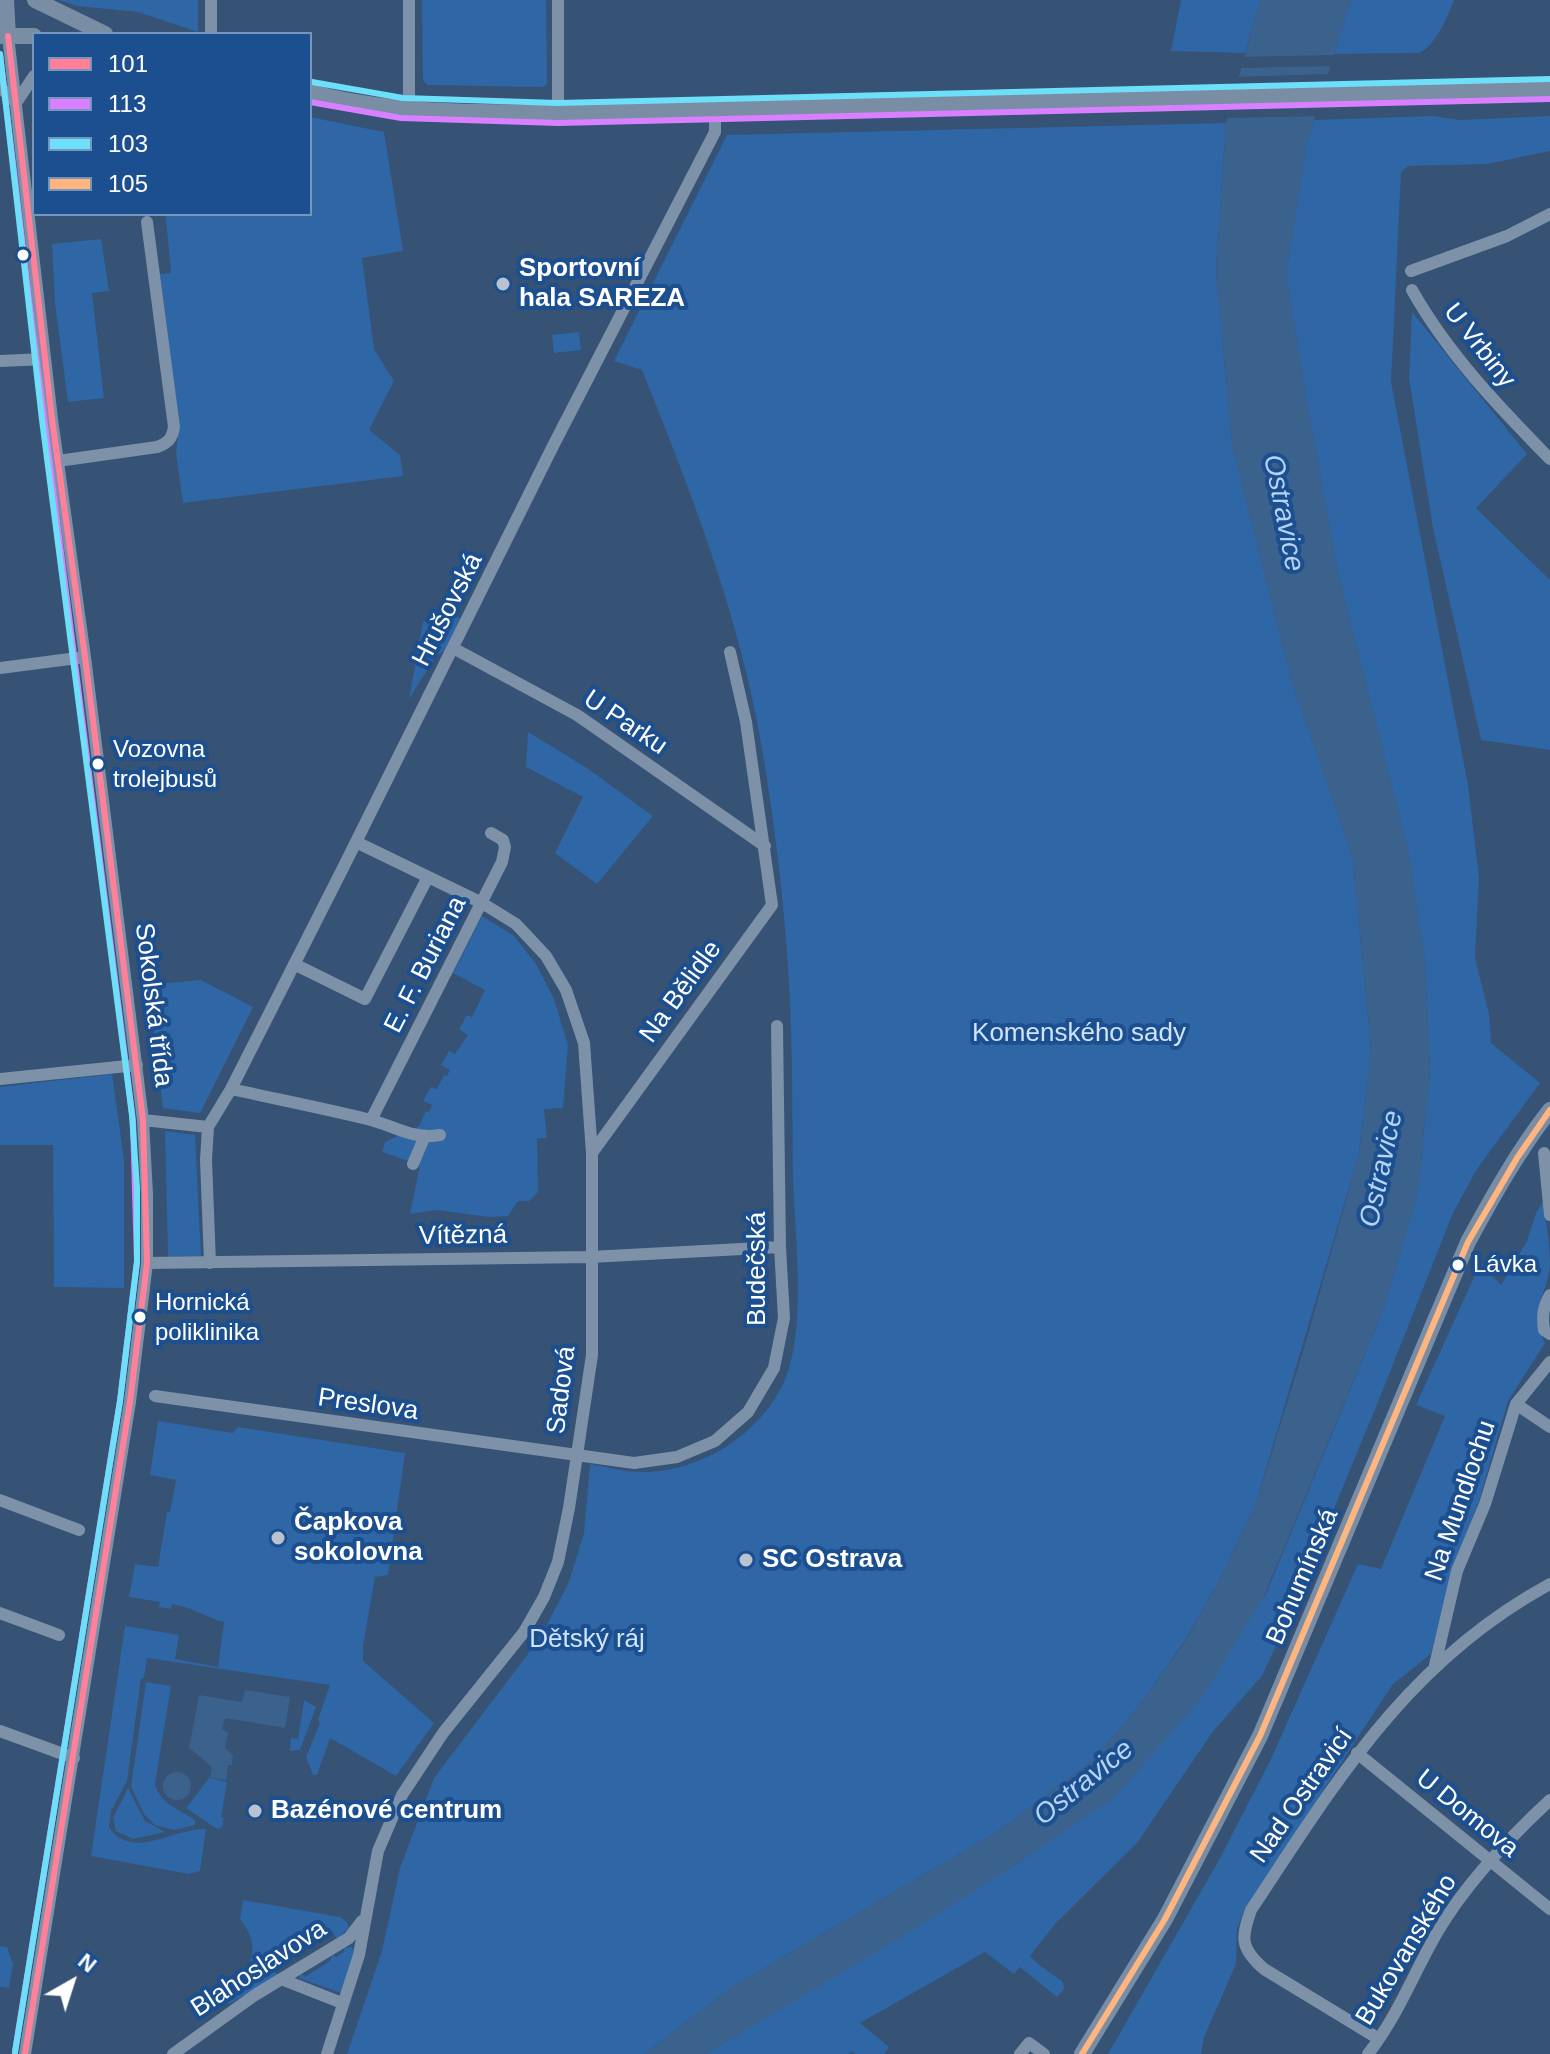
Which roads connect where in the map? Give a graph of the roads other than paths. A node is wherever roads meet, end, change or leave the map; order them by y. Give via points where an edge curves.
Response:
1 (6, 0) edge
2 (35, 0) edge
3 (211, 0) edge
4 (409, 0) edge
5 (558, 0) edge
6 (101, 32) edge
7 (211, 32) edge
8 (4, 36) edge
9 (32, 36) edge
10 (32, 79) edge
11 (0, 87) edge
12 (1550, 89) edge
13 (312, 92) edge
14 (16, 103) junction
15 (715, 109) junction
16 (409, 110) junction
17 (558, 113) junction
18 (1550, 214) edge
19 (147, 222) dead end
20 (1411, 271) dead end
21 (1412, 290) dead end
22 (45, 359) junction
23 (0, 361) edge
24 (1550, 459) edge
25 (58, 461) junction
26 (453, 648) junction
27 (730, 652) dead end
28 (85, 657) junction
29 (0, 668) edge
30 (491, 833) dead end
31 (356, 842) junction
32 (765, 846) junction
33 (428, 877) junction
34 (482, 903) junction
35 (294, 964) junction
36 (777, 1026) dead end
37 (137, 1065) junction
38 (0, 1079) edge
39 (231, 1089) junction
40 (1550, 1110) edge
41 (143, 1120) junction
42 (371, 1120) junction
43 (208, 1127) junction
44 (440, 1135) dead end
45 (424, 1138) junction
46 (1527, 1140) junction
47 (592, 1153) junction
48 (1547, 1155) edge
49 (413, 1164) dead end
50 (1550, 1215) edge
51 (780, 1247) junction
52 (590, 1257) junction
53 (147, 1263) junction
54 (210, 1263) junction
55 (1550, 1295) edge
56 (1550, 1334) edge
57 (1550, 1362) edge
58 (155, 1396) dead end
59 (1516, 1404) junction
60 (1550, 1427) edge
61 (576, 1455) junction
62 (0, 1500) edge
63 (79, 1530) dead end
64 (1550, 1584) edge
65 (0, 1613) edge
66 (59, 1635) dead end
67 (1435, 1665) junction
68 (0, 1731) edge
69 (1357, 1753) junction
70 (74, 1758) junction
71 (1550, 1800) edge
72 (1490, 1860) junction
73 (1550, 1909) edge
74 (364, 1918) junction
75 (281, 1979) junction
76 (342, 2003) junction
77 (1379, 2039) junction
78 (25, 2054) edge
79 (173, 2054) edge
80 (327, 2054) edge
81 (1020, 2054) edge
82 (1044, 2054) edge
83 (1082, 2054) edge
84 (1368, 2054) edge

1 - 8 main road, Sokolská třída
2 - 6 main road
3 - 7 street
4 - 16 street
5 - 17 street
8 - 9 main road
8 - 14 street, Sokolská třída
10 - 14 street
11 - 14 street
12 - 15 main road
13 - 16 main road
14 - 22 street, Sokolská třída
15 - 17 main road
15 - 26 street, Hrušovská via 715,132
16 - 17 main road
18 - 20 street via 1507,236
19 - 25 street via 173,436 157,447
21 - 24 street, U Vrbiny via 1432,325 1490,398
22 - 23 street
22 - 25 street, Sokolská třída
25 - 28 street, Sokolská třída
26 - 31 street, Hrušovská
26 - 32 street, U Parku via 577,715
27 - 32 street, Na Bělidle
28 - 29 street
28 - 37 street, Sokolská třída
30 - 34 street, E. F. Buriana via 505,847
31 - 33 street, Sadová
31 - 35 street, Hrušovská
32 - 47 street, Na Bělidle via 772,905
33 - 34 street, Sadová
33 - 35 street via 365,999
34 - 42 street, E. F. Buriana
34 - 47 street, Sadová via 532,939 566,990 584,1043
35 - 39 street, Hrušovská
36 - 51 street, Budečská
37 - 38 street
37 - 41 street, Sokolská třída
39 - 42 street
39 - 43 street, Hrušovská
40 - 46 main road, Bohumínská
41 - 43 street
41 - 53 street, Sokolská třída
42 - 45 street
43 - 54 street
44 - 45 street
45 - 49 street
46 - 48 street
46 - 83 main road, Bohumínská via 1468,1242 1260,1736 1165,1919
47 - 52 street, Sadová
48 - 50 street
51 - 52 street, Vítězná
51 - 61 street, Budečská via 784,1318 774,1368 739,1421 715,1441 677,1457 634,1463
52 - 54 street, Vítězná
52 - 61 street, Sadová via 592,1355
53 - 54 street, Vítězná
53 - 70 street, Sokolská třída
55 - 56 street via 1542,1319
57 - 59 street, Na Mundlochu
58 - 61 street, Preslova
59 - 60 street
59 - 67 street, Na Mundlochu via 1485,1504 1457,1571
61 - 74 street, Sadová via 558,1562 544,1597 524,1632 443,1733 402,1795 378,1851
62 - 63 street
64 - 67 street, Nad Ostravicí via 1508,1608
65 - 66 street
67 - 69 street, Nad Ostravicí
68 - 70 street
69 - 72 street, U Domova
69 - 77 street, Nad Ostravicí via 1251,1910 1243,1944 1264,1969
70 - 78 street, Sokolská třída
71 - 72 street, Bukovanského
72 - 73 street, U Domova
72 - 77 street, Bukovanského via 1438,1930
74 - 75 street, Blahoslavova via 349,1938
74 - 76 street, Sadová via 359,1955
75 - 76 street
75 - 79 street, Blahoslavova
76 - 80 street, Sadová
77 - 84 street, Bukovanského
81 - 82 street via 1029,2043

